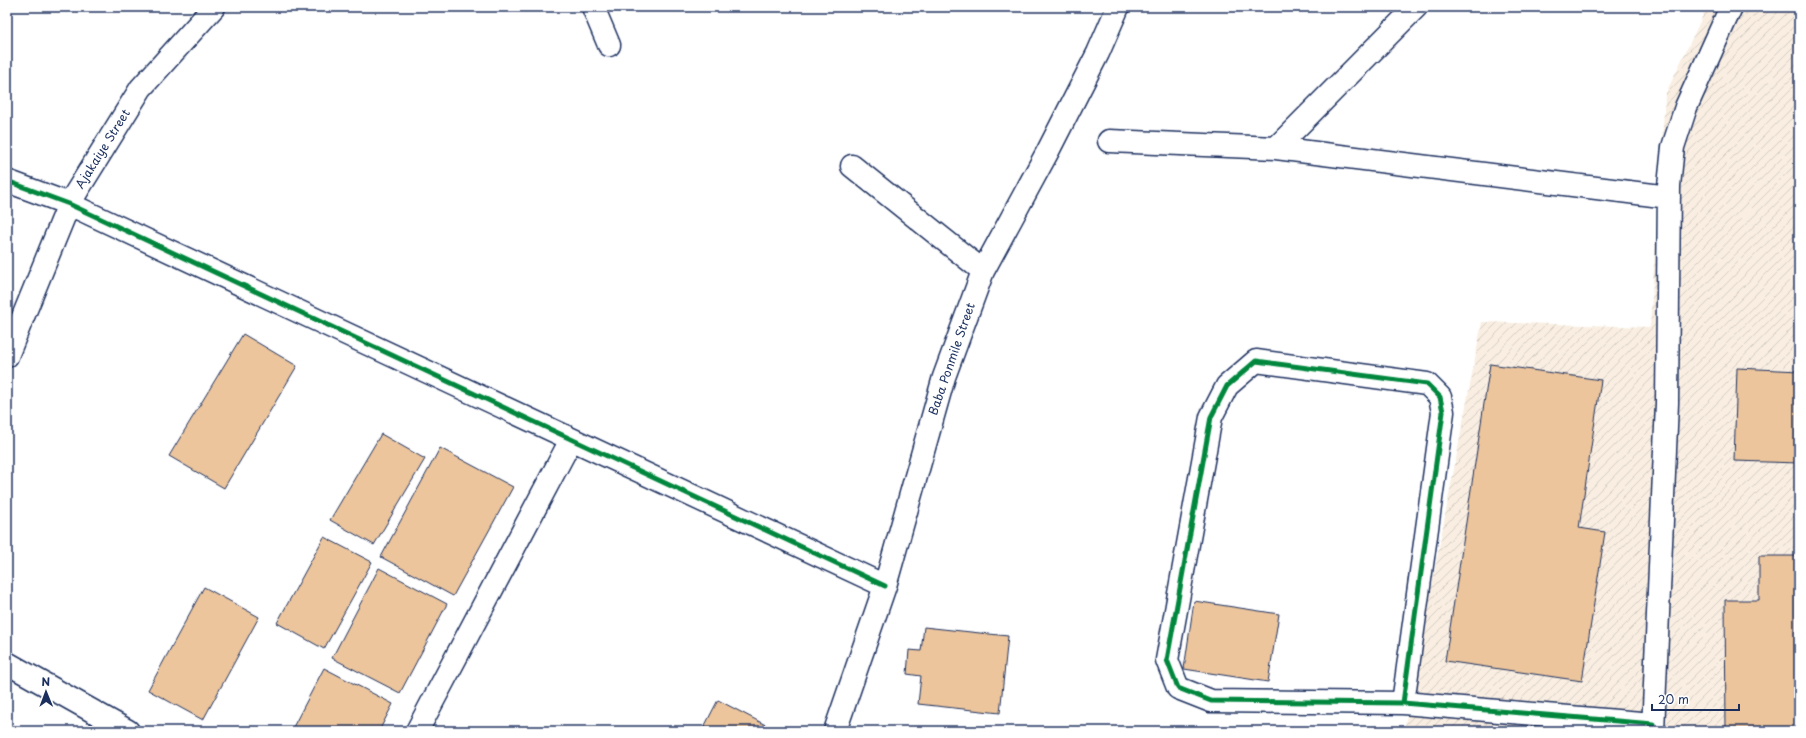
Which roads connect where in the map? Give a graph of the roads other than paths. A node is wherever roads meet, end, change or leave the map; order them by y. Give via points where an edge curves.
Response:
1 (593, 7) edge
2 (1118, 7) edge
3 (1416, 7) edge
4 (1731, 7) edge
5 (209, 9) edge
6 (609, 45) dead end
7 (1109, 142) dead end
8 (1276, 148) junction
9 (852, 166) dead end
10 (7, 181) edge
11 (1669, 197) junction
12 (69, 204) junction
13 (983, 271) junction
14 (7, 356) edge
15 (571, 440) junction
16 (885, 586) junction
17 (7, 663) edge
18 (1402, 702) junction
19 (1653, 728) edge
20 (128, 731) edge
21 (417, 731) edge
22 (835, 731) edge

1 - 6 street
2 - 13 street, Baba Ponmile Street via 1098,53 1048,151
3 - 8 street
4 - 11 street via 1686,107 1673,147
5 - 12 street, Ajakaiye Street via 141,88
7 - 8 street
8 - 11 street
9 - 13 street
10 - 12 street
11 - 19 street via 1667,402
12 - 14 street, Ajakaiye Street
12 - 15 street
13 - 16 street, Baba Ponmile Street via 944,377
15 - 16 street
15 - 21 street
16 - 22 street, Baba Ponmile Street
17 - 20 street
18 - 18 street via 1443,412 1440,397 1427,384 1256,361 1227,386 1211,417 1167,660 1178,688 1211,701
18 - 19 street

